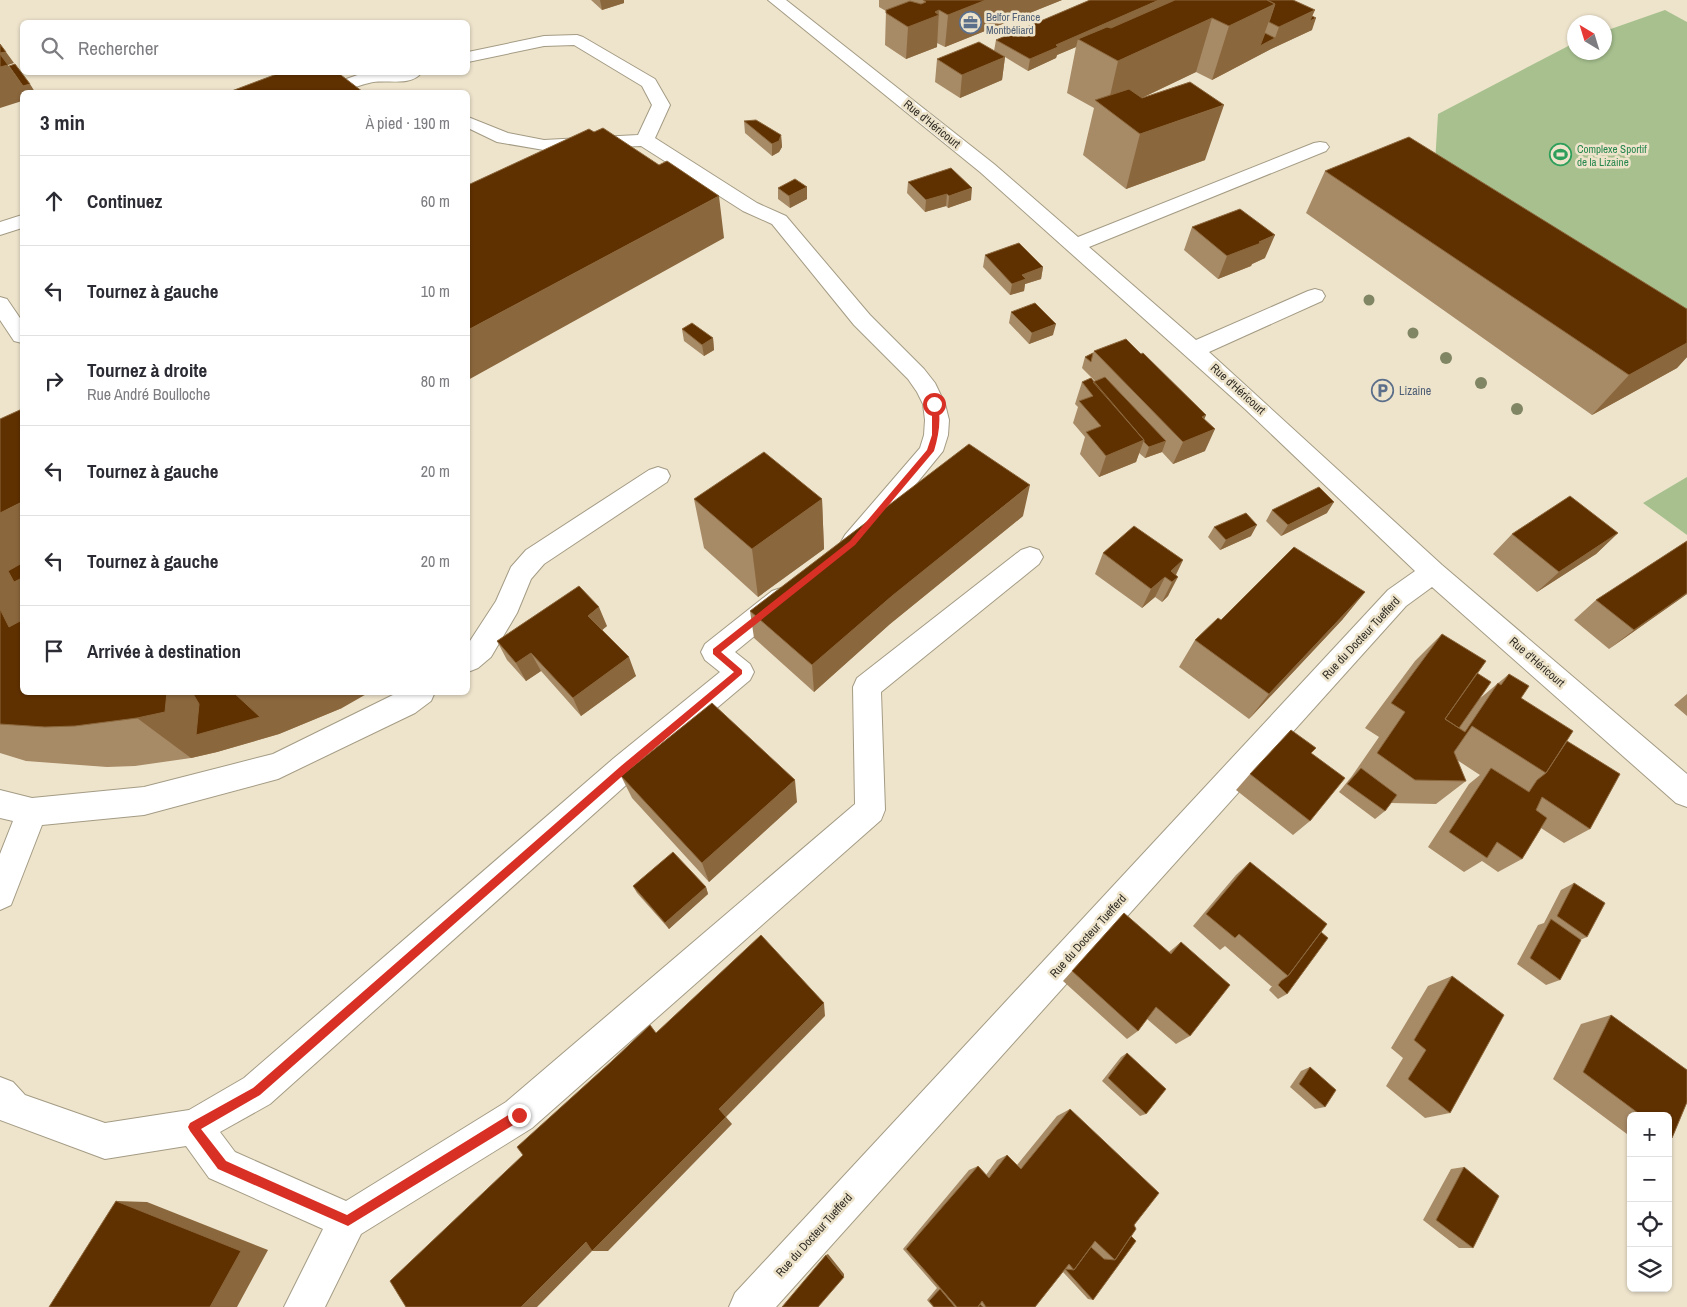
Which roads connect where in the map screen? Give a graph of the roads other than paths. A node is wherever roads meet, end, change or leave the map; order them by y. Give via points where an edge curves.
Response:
1 (776, 0) edge
2 (470, 57) edge
3 (412, 79) edge
4 (332, 90) edge
5 (470, 123) edge
6 (645, 140) junction
7 (1320, 147) dead end
8 (20, 222) edge
9 (0, 229) edge
10 (1075, 245) junction
11 (1315, 296) dead end
12 (0, 304) edge
13 (20, 333) edge
14 (1194, 350) junction
15 (658, 476) dead end
16 (837, 555) edge
17 (1030, 556) dead end
18 (1432, 572) junction
19 (799, 585) edge
20 (470, 658) edge
21 (417, 695) edge
22 (1687, 793) edge
23 (0, 804) edge
24 (32, 812) junction
25 (0, 894) edge
26 (0, 1094) edge
27 (194, 1127) junction
28 (348, 1220) junction
29 (304, 1307) edge
30 (748, 1307) edge

1 - 10 street, Rue d'Héricourt via 987,168
2 - 6 street via 544,41 577,40 649,83 661,105
3 - 4 street via 368,77
5 - 6 street via 503,138 544,144
6 - 16 street via 750,207 780,220 862,320 916,374 934,404 937,420 931,451 853,543
7 - 10 street
8 - 9 street
10 - 14 street, Rue d'Héricourt
11 - 14 street
12 - 13 street
14 - 18 street, Rue d'Héricourt
15 - 20 street via 535,557 520,574 508,605 481,649
17 - 28 street via 866,687 870,810 519,1115
18 - 22 street, Rue d'Héricourt
18 - 30 street, Rue du Docteur Tuefferd via 1397,598
19 - 27 street via 715,652 740,672 624,768 256,1091
21 - 24 street via 405,704 278,766 144,802
23 - 24 street
24 - 25 street
26 - 27 street via 14,1109 105,1141
27 - 28 street via 222,1165
28 - 29 street

